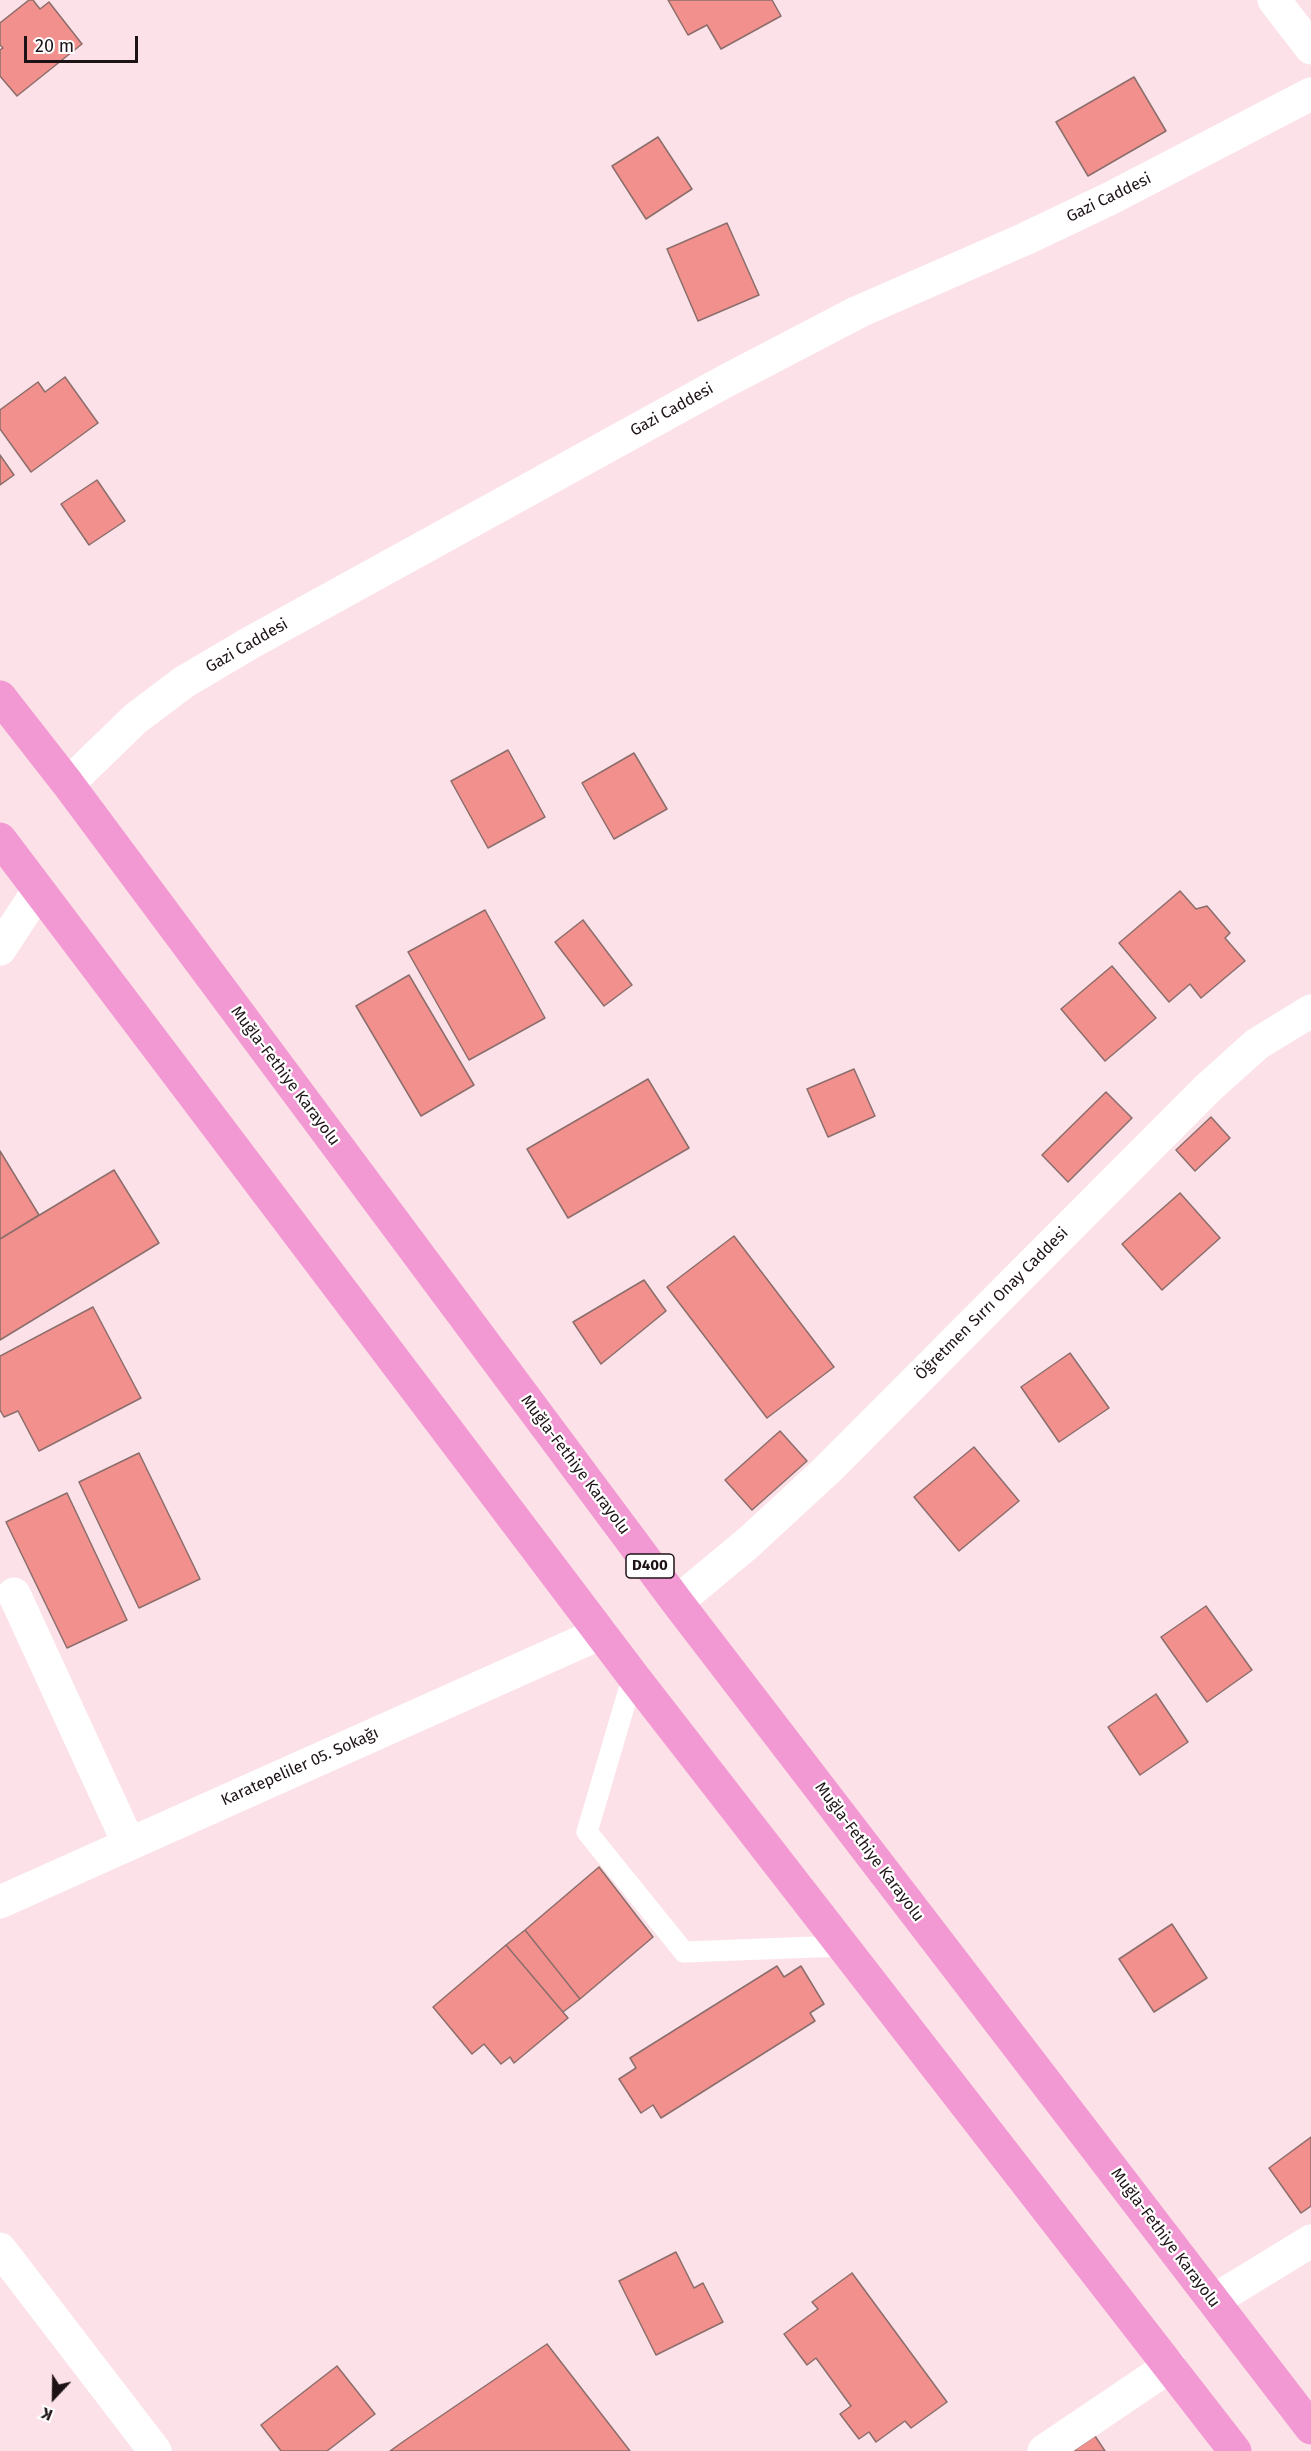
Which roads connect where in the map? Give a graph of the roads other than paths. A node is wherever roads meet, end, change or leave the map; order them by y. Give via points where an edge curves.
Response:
1 (1274, 0) edge
2 (1311, 48) edge
3 (1311, 94) edge
4 (0, 697) edge
5 (68, 784) junction
6 (0, 839) edge
7 (38, 891) junction
8 (0, 949) edge
9 (1311, 1011) edge
10 (14, 1594) dead end
11 (677, 1602) junction
12 (601, 1633) junction
13 (633, 1676) junction
14 (129, 1844) junction
15 (0, 1902) edge
16 (842, 1946) junction
17 (1311, 2241) edge
18 (0, 2248) edge
19 (1213, 2301) junction
20 (1170, 2366) junction
21 (1311, 2428) edge
22 (155, 2451) edge
23 (1044, 2451) edge
24 (1235, 2451) edge

1 - 2 street
3 - 5 street, Gazi Caddesi via 1111,198 858,312 711,388 324,602 184,682 135,719
4 - 5 highway, Muğla-Fethiye Karayolu / D400
5 - 11 highway, Muğla-Fethiye Karayolu / D400
6 - 7 highway
7 - 8 street
7 - 12 highway
9 - 11 street, Öğretmen Sırrı Onay Caddesi via 1257,1044 1208,1088 826,1471
10 - 14 street
11 - 19 highway, Muğla-Fethiye Karayolu / D400
12 - 13 highway
12 - 14 street, Karatepeliler 05. Sokağı
13 - 16 highway
13 - 16 lane via 587,1832 684,1952
14 - 15 street, Karatepeliler 05. Sokağı
16 - 20 highway
17 - 19 street
18 - 22 street
19 - 21 highway, Muğla-Fethiye Karayolu / D400
20 - 23 street
20 - 24 highway

